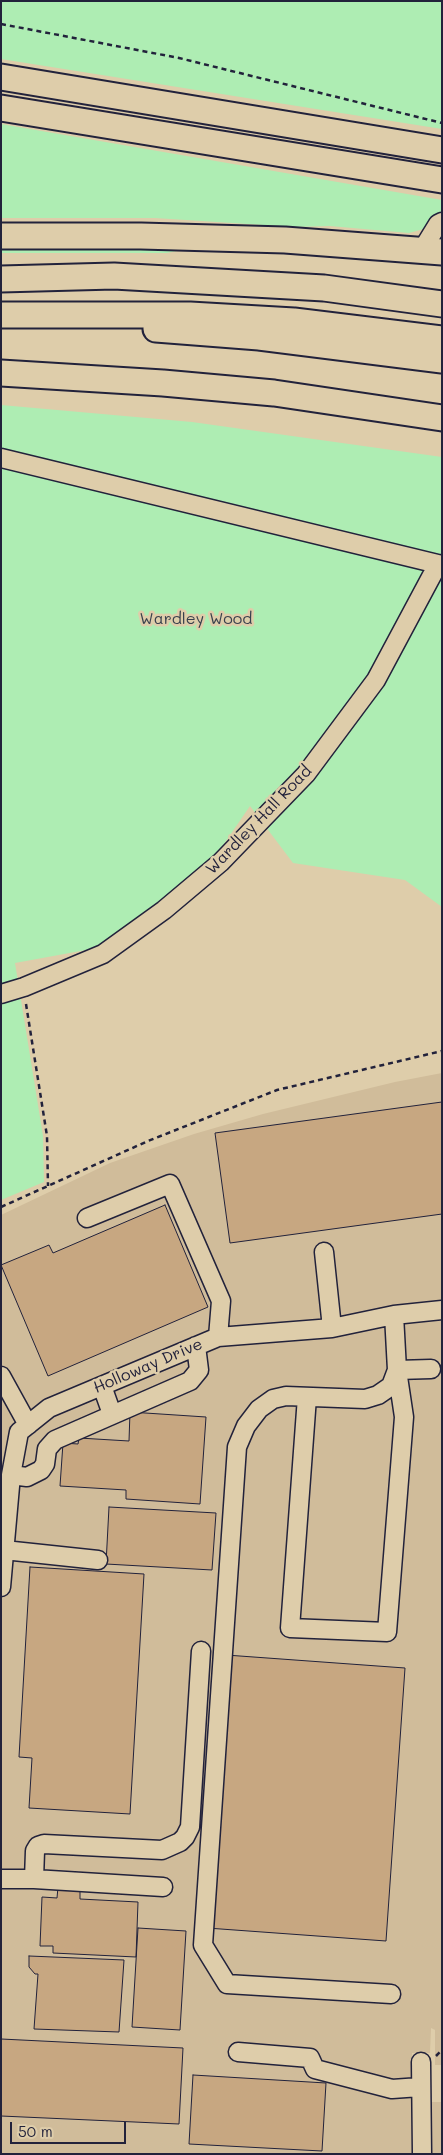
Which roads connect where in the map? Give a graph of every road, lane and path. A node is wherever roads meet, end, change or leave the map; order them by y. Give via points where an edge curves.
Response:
1 (1, 24) edge
2 (1, 77) edge
3 (1, 108) edge
4 (442, 123) edge
5 (442, 150) edge
6 (442, 180) edge
7 (442, 222) edge
8 (1, 236) edge
9 (432, 251) edge
10 (1, 279) edge
11 (442, 304) edge
12 (1, 315) edge
13 (84, 316) junction
14 (442, 339) edge
15 (442, 360) edge
16 (1, 373) edge
17 (442, 418) edge
18 (1, 458) edge
19 (440, 564) edge
20 (24, 987) junction
21 (1, 994) edge
22 (442, 1051) edge
23 (48, 1186) junction
24 (1, 1207) edge
25 (87, 1218) dead end
26 (324, 1252) dead end
27 (442, 1310) edge
28 (394, 1315) junction
29 (332, 1328) junction
30 (218, 1337) junction
31 (196, 1346) junction
32 (431, 1368) dead end
33 (397, 1370) junction
34 (1, 1376) edge
35 (102, 1386) junction
36 (307, 1397) junction
37 (112, 1414) junction
38 (28, 1424) junction
39 (10, 1475) junction
40 (4, 1550) junction
41 (98, 1560) dead end
42 (2, 1579) edge
43 (201, 1650) dead end
44 (1, 1879) edge
45 (34, 1879) junction
46 (163, 1887) dead end
47 (391, 1994) dead end
48 (238, 2052) dead end
49 (420, 2062) dead end
50 (420, 2087) junction
51 (422, 2154) edge

1 - 4 path via 179,58
2 - 5 highway
3 - 6 highway
7 - 9 street via 438,224
8 - 9 highway via 285,240
10 - 11 highway via 143,278 324,288
12 - 13 highway
13 - 14 highway via 190,315 294,321
13 - 15 highway via 169,331 269,338
16 - 17 highway via 274,393
18 - 19 street, Wardley Hall Road
19 - 20 street, Wardley Hall Road via 376,680 306,774 221,862 164,910 103,954
20 - 21 street, Wardley Hall Road
20 - 23 path via 47,1136
22 - 23 path via 277,1090 148,1141
23 - 24 path
25 - 30 street via 170,1184 221,1301
26 - 29 street
27 - 28 street, Holloway Drive
28 - 29 street, Holloway Drive
28 - 33 street
29 - 30 street, Holloway Drive
30 - 31 street, Holloway Drive
31 - 35 street, Holloway Drive
31 - 37 street via 199,1370 190,1381
32 - 33 street
33 - 36 street via 391,1386 365,1399
33 - 36 street via 404,1417 387,1632 290,1628
34 - 38 street
35 - 37 street
35 - 38 street, Holloway Drive via 50,1408
36 - 47 street via 273,1399 259,1409 246,1426 237,1447 203,1945 226,1984
37 - 39 street via 55,1440 47,1449 44,1464 35,1474
38 - 39 street, Holloway Drive via 19,1432
39 - 40 street, Holloway Drive
40 - 41 street
40 - 42 street, Holloway Drive
43 - 45 street via 190,1826 185,1837 162,1850 44,1844 35,1850
44 - 45 street
45 - 46 street
48 - 50 street via 310,2058 315,2069 392,2089
49 - 50 street
50 - 51 street

